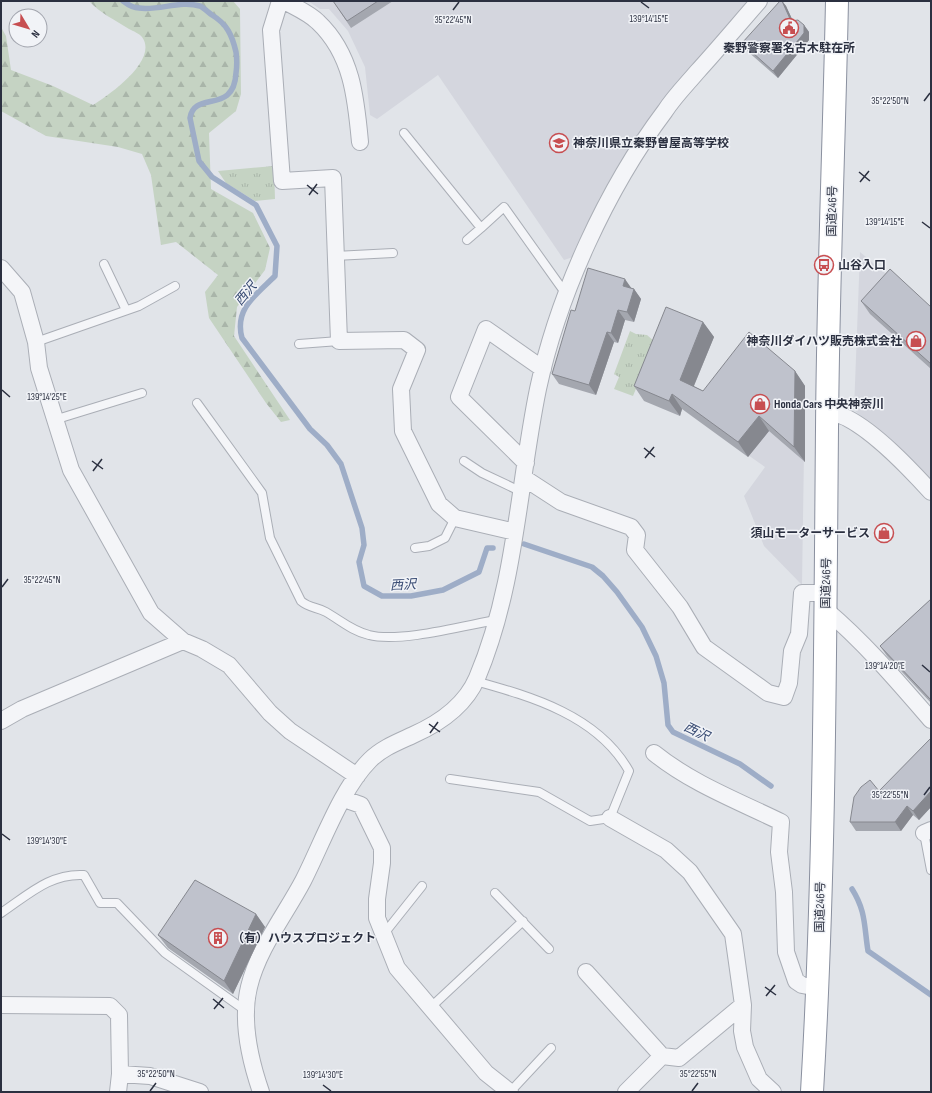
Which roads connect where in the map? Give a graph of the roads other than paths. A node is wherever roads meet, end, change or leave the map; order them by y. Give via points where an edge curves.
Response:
1 (280, 1) edge
2 (284, 1) edge
3 (759, 1) edge
4 (837, 1) edge
5 (404, 133) dead end
6 (360, 142) dead end
7 (480, 228) junction
8 (467, 240) dead end
9 (393, 253) dead end
10 (335, 256) junction
11 (104, 264) dead end
12 (1, 268) edge
13 (175, 286) dead end
14 (566, 294) junction
15 (126, 310) junction
16 (339, 341) junction
17 (36, 342) junction
18 (299, 344) dead end
19 (543, 369) junction
20 (142, 393) dead end
21 (197, 403) dead end
22 (827, 410) junction
23 (54, 420) junction
24 (464, 461) dead end
25 (524, 478) junction
26 (931, 492) edge
27 (455, 518) junction
28 (515, 532) junction
29 (415, 548) dead end
30 (826, 602) junction
31 (496, 620) junction
32 (183, 641) junction
33 (475, 681) junction
34 (931, 720) edge
35 (1, 722) edge
36 (654, 753) dead end
37 (357, 776) junction
38 (450, 780) dead end
39 (344, 798) junction
40 (610, 818) junction
41 (927, 831) edge
42 (931, 870) edge
43 (422, 886) dead end
44 (495, 893) dead end
45 (1, 913) edge
46 (523, 921) junction
47 (384, 935) junction
48 (549, 949) dead end
49 (586, 972) dead end
50 (818, 988) junction
51 (1, 1005) edge
52 (743, 1005) junction
53 (430, 1007) junction
54 (246, 1011) junction
55 (552, 1048) dead end
56 (662, 1056) junction
57 (120, 1074) junction
58 (118, 1092) edge
59 (200, 1092) edge
60 (261, 1092) edge
61 (510, 1092) edge
62 (626, 1092) edge
63 (773, 1092) edge
64 (812, 1092) edge

1 - 10 street via 270,30 282,181 333,178
2 - 6 street via 317,21 335,41 351,75 357,103
3 - 14 street via 665,110 613,188
4 - 22 highway, 国道246号
5 - 7 lane
7 - 8 lane
7 - 14 lane via 504,207
9 - 10 lane
10 - 16 street
11 - 15 lane
12 - 17 street via 22,292
13 - 15 lane via 139,306
14 - 19 street
15 - 17 lane
16 - 18 lane
16 - 27 street via 404,340 417,350 401,389 403,431 439,504
17 - 23 street via 38,368
19 - 25 street
19 - 25 street via 486,329 459,397
20 - 23 lane
21 - 31 lane via 262,493 270,538 301,601 307,606 324,611 350,628 384,638
22 - 26 street via 848,418 869,434 912,471
22 - 30 highway, 国道246号
23 - 32 street via 71,470 150,613
24 - 25 lane via 482,473
25 - 28 street
25 - 30 street via 561,502 631,527 637,535 635,550 680,607 704,647 768,693 784,697 792,651 799,634 802,593
27 - 28 street
27 - 29 lane via 445,538 429,546
28 - 31 street via 509,576
30 - 34 street via 841,623
30 - 50 highway, 国道246号
31 - 33 street
32 - 35 street via 22,710
32 - 37 street via 229,664 290,731
33 - 37 street via 464,699 446,718 392,745 371,759
33 - 40 lane via 523,694 552,706 600,734 621,756 629,771
36 - 50 street via 669,766 781,822 779,852 784,892 786,952 796,981
37 - 39 street
38 - 40 lane via 539,792 590,822
39 - 47 street via 361,805 382,848 376,899 378,918
39 - 54 street via 303,882 258,961 249,987
40 - 52 street via 666,850 690,872 718,910 733,934
41 - 42 lane
43 - 47 lane
44 - 46 lane
45 - 54 lane via 48,880 70,874 84,875 100,903 117,903 165,953
46 - 48 lane
46 - 53 lane
47 - 53 street via 397,968
49 - 56 street
50 - 64 highway, 国道246号
51 - 57 street via 110,1006 119,1015
52 - 56 street via 679,1058
52 - 63 street via 742,1031 745,1048 759,1079
53 - 61 street via 486,1073
54 - 60 street via 250,1053
55 - 61 lane
56 - 62 street
57 - 58 street
57 - 59 street via 150,1076

